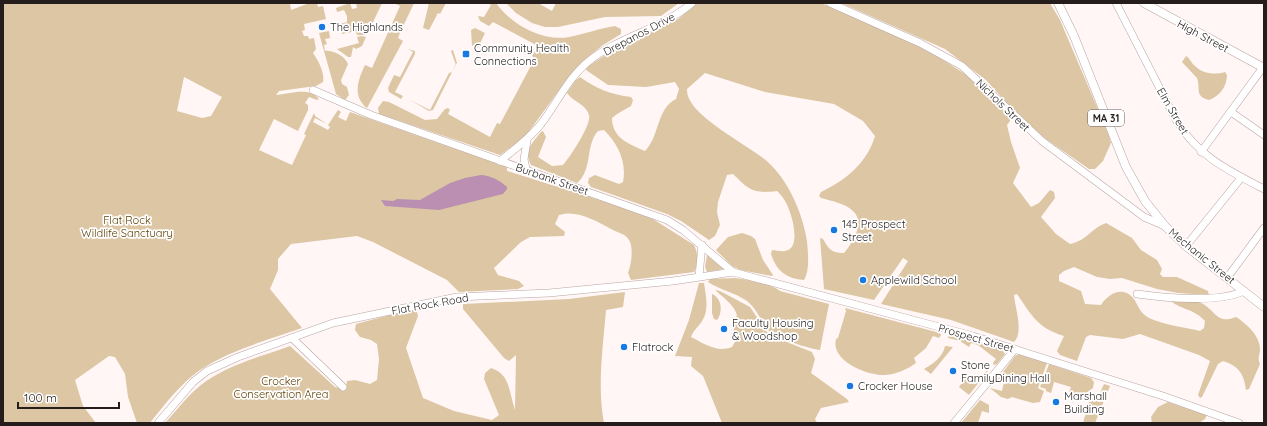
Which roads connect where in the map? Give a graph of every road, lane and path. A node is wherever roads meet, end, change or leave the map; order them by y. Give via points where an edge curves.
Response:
1 (692, 3) edge
2 (830, 3) edge
3 (1058, 3) edge
4 (1116, 3) edge
5 (1144, 3) edge
6 (1264, 67) edge
7 (313, 90) dead end
8 (1231, 112) junction
9 (1264, 135) edge
10 (527, 141) junction
11 (1201, 152) junction
12 (500, 161) junction
13 (526, 169) junction
14 (1241, 178) junction
15 (1264, 189) edge
16 (1165, 226) junction
17 (1264, 228) edge
18 (702, 245) junction
19 (1186, 246) junction
20 (734, 272) junction
21 (699, 276) junction
22 (1227, 278) junction
23 (1244, 291) junction
24 (1137, 294) dead end
25 (1264, 307) edge
26 (292, 338) junction
27 (1015, 349) junction
28 (342, 387) dead end
29 (158, 423) edge
30 (954, 423) edge
31 (1238, 423) edge

1 - 10 street, Drepanos Drive via 674,16 619,42 590,60 576,74
2 - 16 street, Nichols Street via 920,43 962,66 1042,141 1144,217
3 - 16 main road, Mechanic Street / MA 31 via 1074,36 1126,167 1145,201
4 - 11 street, Elm Street via 1176,120
5 - 6 main road, High Street
6 - 8 street
7 - 12 street, Burbank Street via 358,110
8 - 9 street
8 - 11 street
10 - 12 street, Drepanos Drive
10 - 13 street via 524,159
11 - 14 street, Elm Street
12 - 13 street, Burbank Street
13 - 18 street, Burbank Street via 667,220
14 - 15 street, Elm Street
14 - 19 street
16 - 19 main road, Mechanic Street / MA 31
17 - 22 street
18 - 20 street, Burbank Street
18 - 21 street
19 - 22 main road, Mechanic Street / MA 31
20 - 21 street, Flat Rock Road
20 - 27 street, Prospect Street via 946,328
21 - 26 street, Flat Rock Road via 549,293 457,297 333,323
22 - 23 main road, Mechanic Street / MA 31
23 - 24 street via 1197,298
23 - 25 main road, Mechanic Street / MA 31
26 - 28 street
26 - 29 street, Flat Rock Road via 207,371 193,382
27 - 30 street
27 - 31 street, Prospect Street via 1163,396

